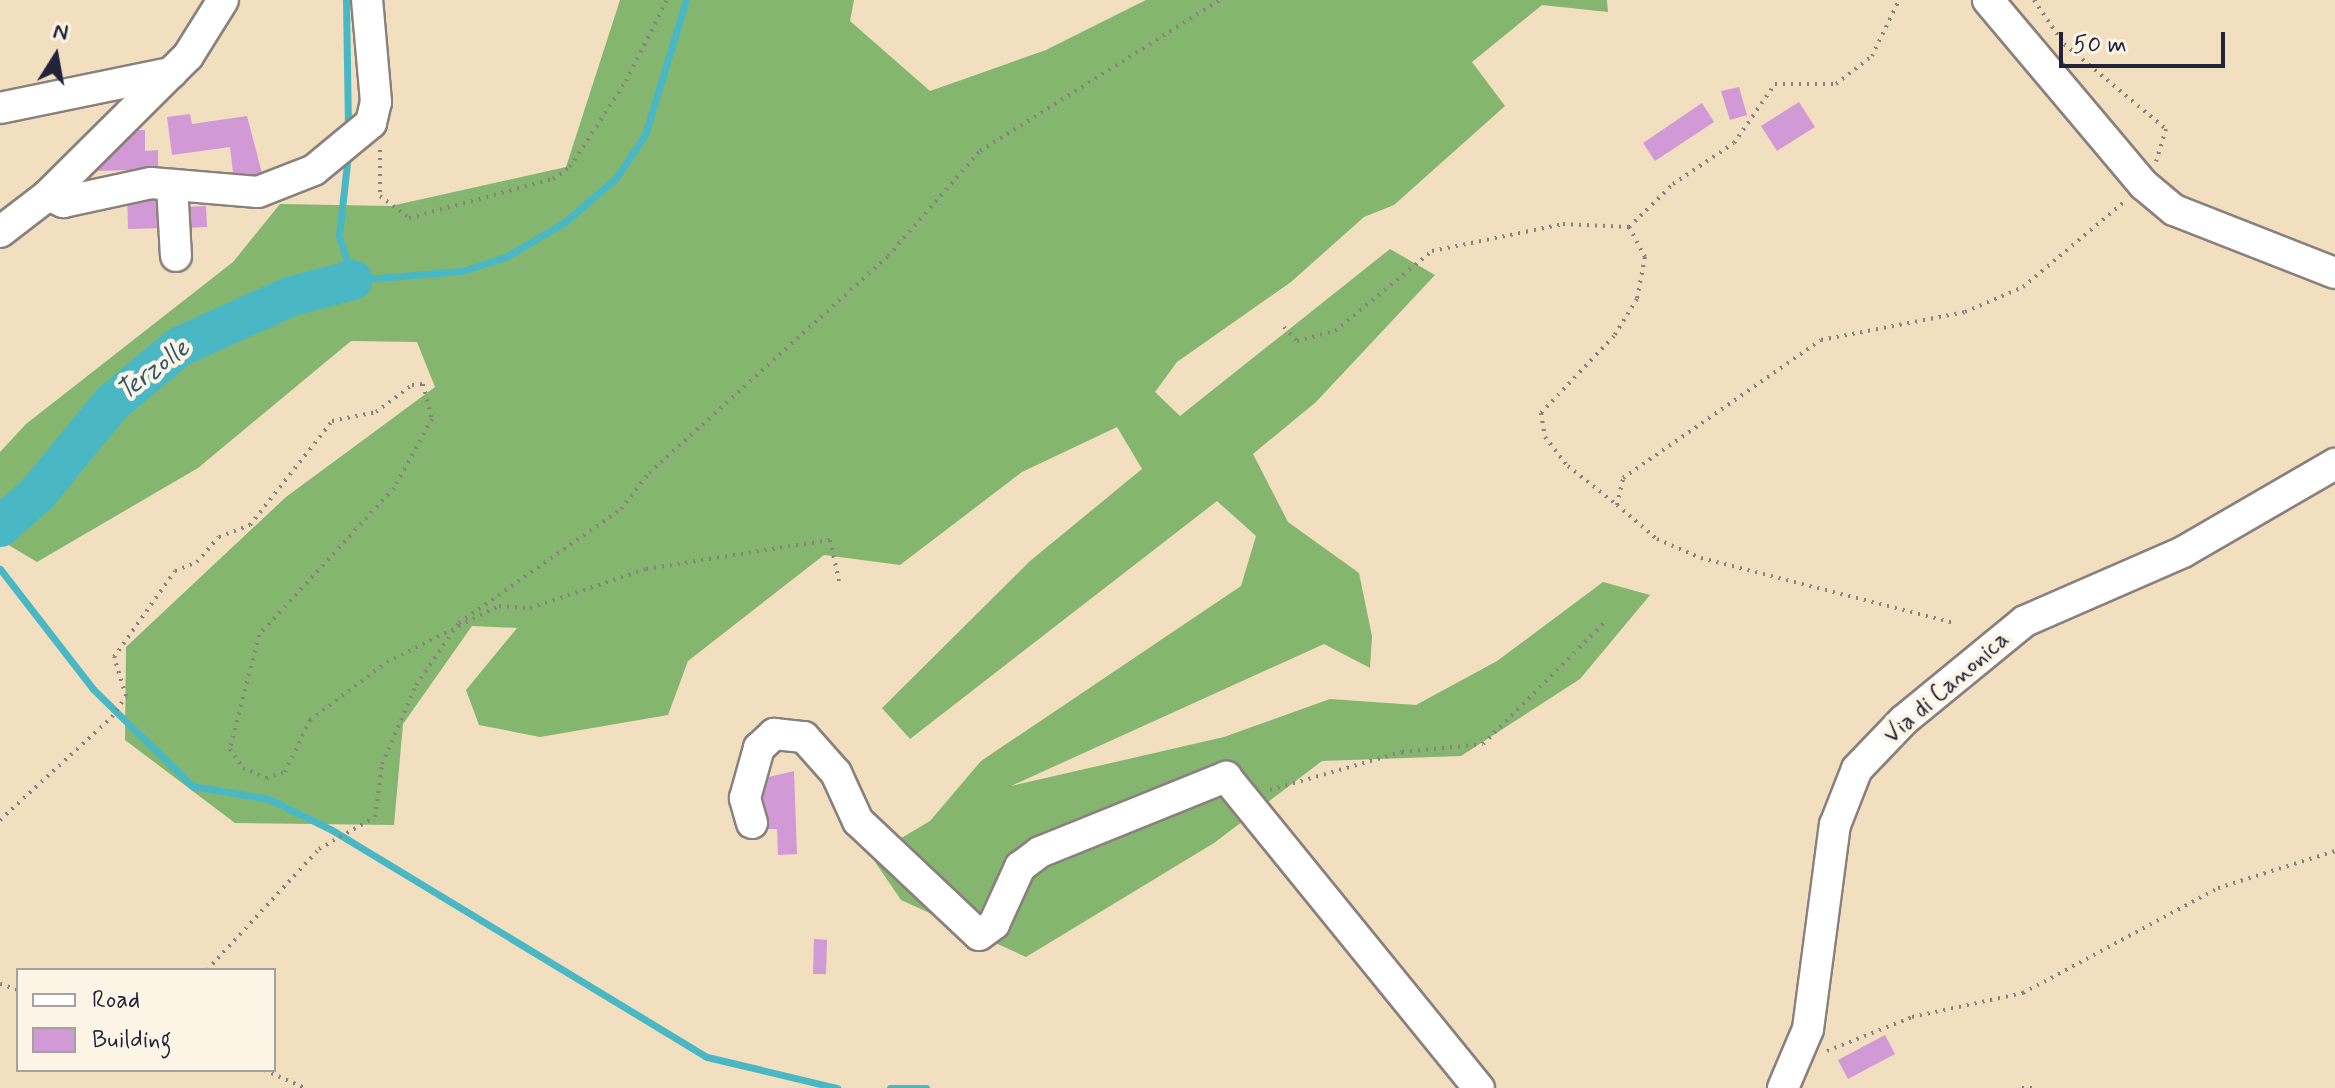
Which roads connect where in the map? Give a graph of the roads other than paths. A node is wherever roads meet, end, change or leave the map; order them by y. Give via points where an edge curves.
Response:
1 (223, 0) edge
2 (367, 0) edge
3 (1988, 0) edge
4 (171, 73) junction
5 (0, 108) edge
6 (172, 185) junction
7 (48, 195) junction
8 (0, 232) edge
9 (176, 256) dead end
10 (2335, 273) edge
11 (2335, 464) edge
12 (752, 823) dead end
13 (1479, 1088) edge
14 (1783, 1088) edge

1 - 4 street
2 - 6 street via 376,102 371,123 314,170 258,192
3 - 10 street via 2144,185 2174,210
4 - 5 street
4 - 7 street
6 - 7 street via 91,192 63,202
6 - 9 street
7 - 8 street
11 - 14 street, Via di Canonica via 2183,552 2025,621 1904,720 1857,769 1835,825 1808,1029
12 - 13 street via 745,798 759,748 774,734 804,737 836,773 858,821 979,935 994,924 1020,867 1040,852 1208,780 1238,784

